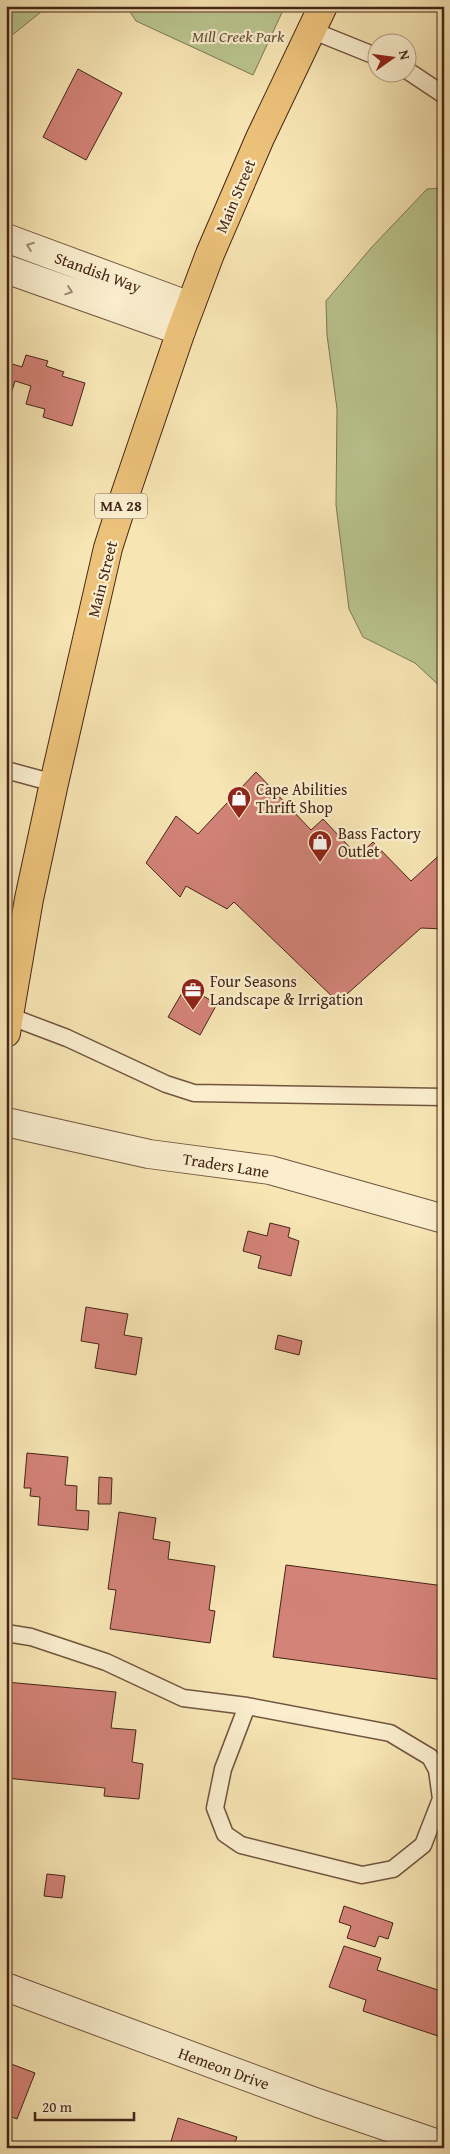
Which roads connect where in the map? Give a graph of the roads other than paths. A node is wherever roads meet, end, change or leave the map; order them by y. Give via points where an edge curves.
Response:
1 (317, 18) edge
2 (368, 51) edge
3 (418, 78) edge
4 (444, 95) edge
5 (6, 238) edge
6 (6, 269) edge
7 (186, 318) junction
8 (6, 770) edge
9 (54, 783) junction
10 (8, 1025) edge
11 (444, 1097) edge
12 (6, 1122) edge
13 (444, 1219) edge
14 (6, 1633) edge
15 (247, 1706) junction
16 (6, 1987) edge
17 (444, 2146) edge

1 - 2 lane
1 - 7 main road, Main Street / MA 28 via 260,138
3 - 4 lane
7 -> 5 street, Standish Way
6 -> 7 street, Standish Way
7 - 9 main road, Main Street / MA 28 via 108,548
8 - 9 lane
9 - 10 main road, Main Street / MA 28 via 29,899
10 - 11 lane via 67,1038 194,1094
12 - 13 street, Traders Lane via 149,1154 270,1170
14 - 15 lane via 31,1637 106,1662 183,1698
15 - 15 lane via 390,1733 430,1757 437,1770 441,1800 424,1845 393,1869 362,1875 241,1845 225,1834 215,1808 223,1769
16 - 17 street, Hemeon Drive

